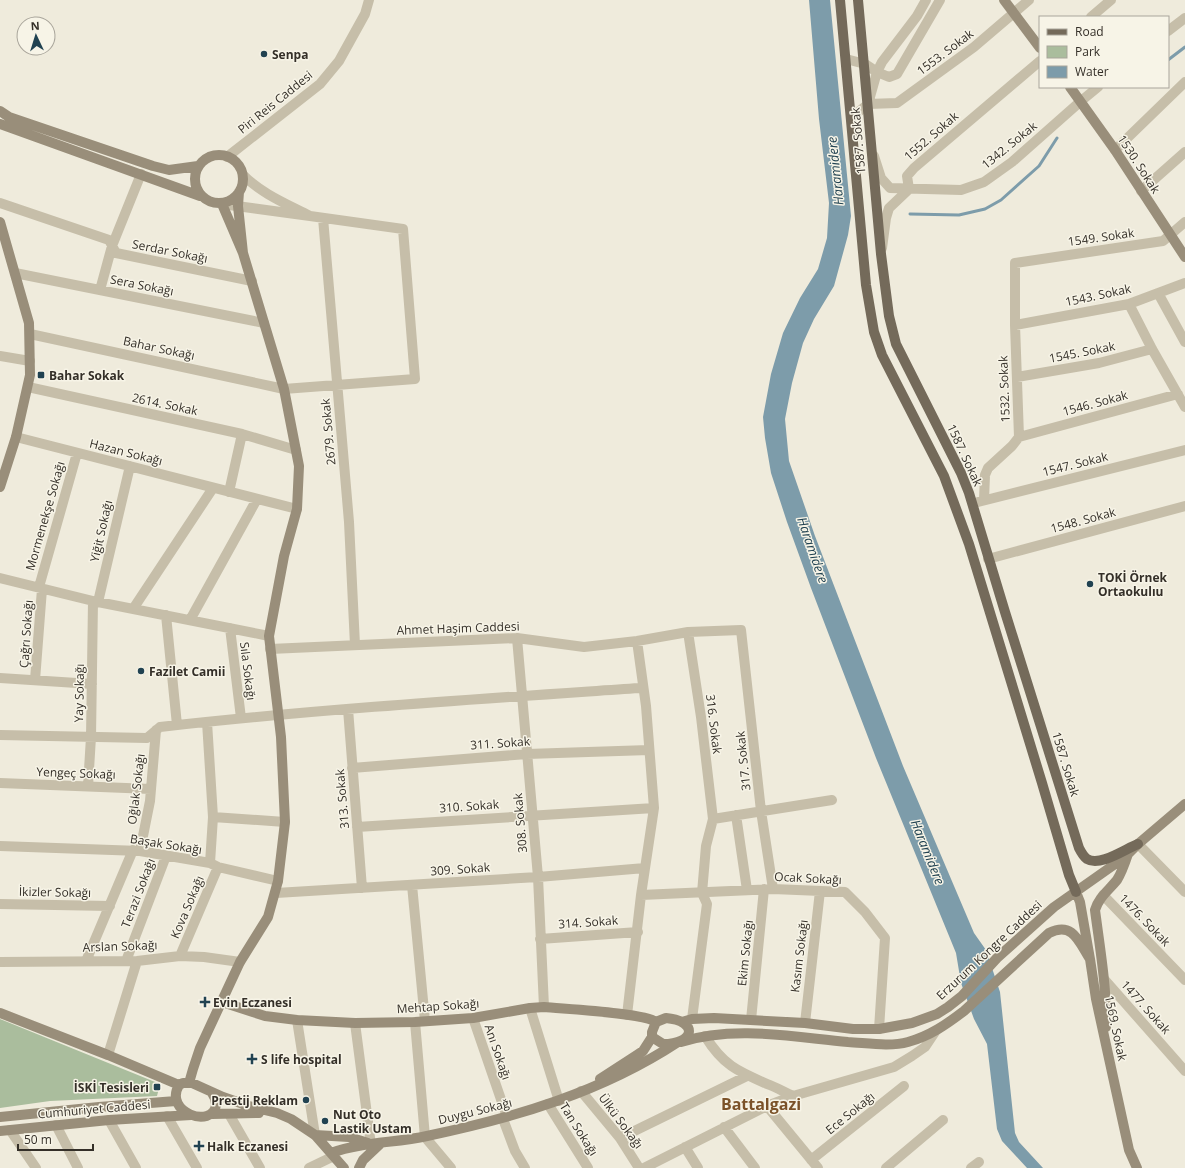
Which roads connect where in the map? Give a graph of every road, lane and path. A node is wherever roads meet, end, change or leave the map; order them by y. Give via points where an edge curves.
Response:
1 (369, 0) edge
2 (840, 0) edge
3 (858, 0) edge
4 (926, 0) edge
5 (940, 0) edge
6 (1004, 0) edge
7 (1029, 0) edge
8 (1111, 0) edge
9 (1013, 13) junction
10 (1092, 16) edge
11 (1185, 18) edge
12 (1169, 30) edge
13 (1039, 47) edge
14 (846, 59) junction
15 (1039, 62) edge
16 (865, 64) junction
17 (877, 72) junction
18 (1185, 82) edge
19 (1071, 88) edge
20 (1097, 88) edge
21 (1081, 101) junction
22 (868, 104) junction
23 (0, 112) edge
24 (851, 118) junction
25 (0, 124) edge
26 (1114, 150) junction
27 (1185, 152) edge
28 (873, 154) junction
29 (227, 157) junction
30 (198, 166) junction
31 (141, 174) junction
32 (243, 175) junction
33 (909, 189) junction
34 (1142, 191) junction
35 (239, 192) junction
36 (200, 196) junction
37 (0, 203) edge
38 (222, 204) junction
39 (238, 206) junction
40 (310, 216) junction
41 (323, 218) junction
42 (0, 222) edge
43 (1185, 222) edge
44 (1170, 235) junction
45 (2, 238) edge
46 (112, 246) junction
47 (243, 253) junction
48 (881, 254) junction
49 (1185, 257) edge
50 (1014, 263) joint
51 (15, 273) junction
52 (252, 281) junction
53 (1185, 283) edge
54 (100, 290) junction
55 (1158, 293) junction
56 (1129, 304) junction
57 (264, 322) junction
58 (1015, 324) junction
59 (30, 334) junction
60 (1185, 342) edge
61 (1152, 349) junction
62 (0, 356) edge
63 (30, 362) junction
64 (1017, 377) junction
65 (337, 384) junction
66 (28, 387) junction
67 (284, 389) junction
68 (1178, 394) junction
69 (1185, 407) edge
70 (242, 434) junction
71 (16, 437) junction
72 (1019, 437) junction
73 (296, 450) junction
74 (1185, 450) edge
75 (77, 453) junction
76 (130, 466) junction
77 (0, 487) edge
78 (213, 488) junction
79 (228, 492) junction
80 (257, 499) junction
81 (984, 500) junction
82 (972, 504) junction
83 (1185, 506) edge
84 (296, 509) junction
85 (988, 558) junction
86 (0, 578) edge
87 (40, 588) junction
88 (95, 601) junction
89 (132, 609) junction
90 (166, 615) junction
91 (190, 620) junction
92 (230, 628) junction
93 (741, 630) joint
94 (688, 632) junction
95 (269, 636) junction
96 (516, 638) junction
97 (637, 641) junction
98 (355, 645) junction
99 (270, 650) junction
100 (0, 678) edge
101 (36, 680) junction
102 (92, 684) junction
103 (643, 689) junction
104 (522, 696) junction
105 (348, 709) junction
106 (278, 714) junction
107 (241, 718) junction
108 (207, 722) junction
109 (177, 725) junction
110 (156, 730) junction
111 (0, 734) edge
112 (91, 737) junction
113 (649, 750) junction
114 (526, 754) junction
115 (352, 768) junction
116 (0, 783) edge
117 (88, 786) junction
118 (151, 789) junction
119 (832, 800) dead end
120 (1185, 804) edge
121 (654, 808) junction
122 (761, 811) junction
123 (532, 815) junction
124 (736, 815) junction
125 (213, 817) junction
126 (713, 819) junction
127 (285, 822) junction
128 (357, 827) junction
129 (1138, 844) junction
130 (0, 846) edge
131 (137, 850) junction
132 (1128, 854) junction
133 (166, 856) junction
134 (214, 865) junction
135 (645, 868) junction
136 (538, 877) junction
137 (278, 881) junction
138 (412, 884) junction
139 (362, 888) junction
140 (769, 889) junction
141 (747, 890) junction
142 (820, 891) junction
143 (276, 892) junction
144 (1076, 892) junction
145 (1185, 892) edge
146 (702, 893) junction
147 (641, 895) junction
148 (1103, 895) junction
149 (0, 904) edge
150 (110, 906) junction
151 (638, 932) junction
152 (540, 939) junction
153 (180, 956) junction
154 (1090, 959) junction
155 (86, 961) junction
156 (126, 961) junction
157 (137, 961) junction
158 (0, 962) edge
159 (240, 962) junction
160 (1104, 979) junction
161 (1185, 980) edge
162 (222, 1002) junction
163 (544, 1007) junction
164 (530, 1008) junction
165 (0, 1013) edge
166 (628, 1015) junction
167 (473, 1018) junction
168 (692, 1019) junction
169 (297, 1020) junction
170 (751, 1020) junction
171 (420, 1021) junction
172 (656, 1022) junction
173 (682, 1022) junction
174 (355, 1023) junction
175 (805, 1023) junction
176 (879, 1029) junction
177 (934, 1032) junction
178 (705, 1036) junction
179 (652, 1037) junction
180 (679, 1042) junction
181 (1106, 1042) junction
182 (108, 1054) junction
183 (1185, 1071) edge
184 (747, 1076) junction
185 (190, 1083) junction
186 (179, 1085) junction
187 (904, 1086) dead end
188 (582, 1091) junction
189 (212, 1093) junction
190 (793, 1096) junction
191 (176, 1101) junction
192 (559, 1101) junction
193 (548, 1104) junction
194 (767, 1106) junction
195 (277, 1113) junction
196 (212, 1114) junction
197 (229, 1114) junction
198 (190, 1115) junction
199 (167, 1116) junction
200 (0, 1117) edge
201 (505, 1118) junction
202 (109, 1120) junction
203 (943, 1120) dead end
204 (56, 1125) junction
205 (724, 1127) junction
206 (5, 1131) edge
207 (315, 1135) junction
208 (425, 1137) junction
209 (620, 1138) junction
210 (375, 1144) junction
211 (685, 1147) junction
212 (334, 1156) junction
213 (815, 1164) edge
214 (36, 1168) edge
215 (78, 1168) edge
216 (136, 1168) edge
217 (197, 1168) edge
218 (260, 1168) edge
219 (310, 1168) edge
220 (344, 1168) edge
221 (359, 1168) edge
222 (451, 1168) edge
223 (525, 1168) edge
224 (588, 1168) edge
225 (639, 1168) edge
226 (644, 1168) edge
227 (698, 1168) edge
228 (755, 1168) edge
229 (886, 1168) edge
230 (1137, 1168) edge

1 - 29 street, Piri Reis Caddesi via 365,14 339,61 320,84
2 - 14 main road, 1587. Sokak
3 - 16 main road, 1587. Sokak
4 - 17 street
5 - 17 street via 897,74 889,77
6 - 9 street
7 - 9 street, 1553. Sokak
8 - 10 street
9 - 13 street
9 - 22 street, 1553. Sokak via 974,47 896,103
11 - 12 street
14 - 16 street
14 - 24 main road, 1587. Sokak
15 - 33 street, 1552. Sokak via 914,168 907,176
16 - 17 street
16 - 22 main road, 1587. Sokak
17 - 22 street
18 - 26 street
19 - 21 street, 1530. Sokak
20 - 21 street, 1342. Sokak
21 - 26 street, 1530. Sokak
21 - 33 street, 1342. Sokak via 1012,162 984,182 961,190
22 - 24 street
22 - 28 main road, 1587. Sokak
23 - 30 street via 152,166 169,170
24 - 144 main road, 1587. Sokak via 866,285 874,332 882,355 944,476 969,544
25 - 31 street
26 - 34 street, 1530. Sokak
27 - 34 street
28 - 33 street, 1342. Sokak via 882,178 890,188
28 - 48 main road, 1587. Sokak
29 - 30 street via 211,156
29 - 32 street via 240,167
30 - 36 street via 194,181
31 - 36 street
31 - 46 street
32 - 35 street
32 - 40 street via 267,194
33 - 48 street via 889,208
34 - 44 street, 1530. Sokak
35 - 38 street via 236,197
35 - 39 street
36 - 38 street via 206,201
37 - 46 street, Serdar Sokağı via 109,240
38 - 39 street
38 - 47 street
39 - 40 street
39 - 47 street
40 - 41 street
41 - 65 street, 2679. Sokak
41 - 65 street, Bahar Sokağı via 403,229 415,379
42 - 45 street
43 - 44 street, 1549. Sokak
44 - 49 street, 1530. Sokak
44 - 50 street, 1549. Sokak via 1163,241
45 - 51 street
46 - 52 street, Serdar Sokağı via 116,253
46 - 54 street
47 - 52 street
48 - 82 main road, 1587. Sokak via 889,316 896,344 961,473
50 - 58 street, 1532. Sokak
51 - 54 street, Sera Sokağı
51 - 59 street via 30,323
52 - 57 street
53 - 55 street, 1543. Sokak
54 - 57 street, Sera Sokağı
55 - 56 street, 1543. Sokak
55 - 60 street
56 - 58 street, 1543. Sokak
56 - 61 street
57 - 67 street
58 - 64 street, 1532. Sokak
59 - 63 street
59 - 67 street, Bahar Sokağı
61 - 64 street, 1545. Sokak via 1100,363
61 - 68 street
62 - 63 street
63 - 66 street
64 - 72 street, 1532. Sokak
65 - 67 street, Bahar Sokağı
65 - 98 street, 2679. Sokak via 349,522
66 - 70 street, 2614. Sokak
66 - 71 street
67 - 73 street
68 - 69 street
68 - 72 street, 1546. Sokak
70 - 73 street, 2614. Sokak
70 - 79 street
71 - 75 street, Hazan Sokağı
71 - 77 street
72 - 81 street, 1532. Sokak via 988,468 985,475
73 - 84 street via 299,466
74 - 81 street, 1547. Sokak
75 - 76 street, Hazan Sokağı
75 - 87 street, Mormenekşe Sokağı
76 - 78 street, Hazan Sokağı
76 - 88 street, Yiğit Sokağı
78 - 79 street, Hazan Sokağı
78 - 89 street
79 - 80 street, Hazan Sokağı
80 - 84 street, Hazan Sokağı
80 - 91 street
81 - 82 street, 1547. Sokak
82 - 85 main road, 1587. Sokak
83 - 85 street, 1548. Sokak
84 - 95 street
85 - 129 main road, 1587. Sokak via 1079,848 1087,859 1101,861
86 - 87 street
87 - 88 street
87 - 101 street, Çağrı Sokağı
88 - 89 street
88 - 102 street, Yay Sokağı
89 - 90 street
90 - 91 street
90 - 109 street
91 - 92 street
92 - 95 street
92 - 107 street, Sıla Sokağı
93 - 94 street, Ahmet Haşim Caddesi
93 - 122 street, 317. Sokak
94 - 97 street, Ahmet Haşim Caddesi
94 - 126 street, 316. Sokak
95 - 99 street
96 - 97 street, Ahmet Haşim Caddesi via 584,647
96 - 98 street, Ahmet Haşim Caddesi
96 - 104 street, 308. Sokak
97 - 103 street
98 - 99 street, Ahmet Haşim Caddesi
99 - 106 street
100 - 101 street
101 - 102 street
102 - 112 street, Yay Sokağı
103 - 104 street
103 - 113 street
104 - 105 street
104 - 114 street, 308. Sokak
105 - 106 street
105 - 115 street, 313. Sokak
106 - 107 street
106 - 127 street
107 - 108 street
108 - 109 street
108 - 125 street, Kova Sokağı
109 - 110 street
110 - 112 street via 147,738
110 - 118 street, Oğlak Sokağı
111 - 112 street
112 - 117 street, Yay Sokağı
113 - 114 street, 311. Sokak
113 - 121 street
114 - 115 street, 311. Sokak
114 - 123 street, 308. Sokak
115 - 128 street, 313. Sokak
116 - 117 street, Yengeç Sokağı
117 - 118 street, Yengeç Sokağı
118 - 131 street, Oğlak Sokağı
119 - 122 street
120 - 129 street, Erzurum Kongre Caddesi
121 - 123 street, 310. Sokak
121 - 135 street
122 - 124 street
122 - 140 street, 317. Sokak
123 - 128 street, 310. Sokak
123 - 136 street, 308. Sokak
124 - 126 street
124 - 141 street
125 - 127 street
125 - 134 street, Kova Sokağı
126 - 146 street via 706,846
127 - 137 street
128 - 139 street, 313. Sokak
129 - 132 street, Erzurum Kongre Caddesi
129 - 145 street
130 - 131 street, Başak Sokağı
131 - 133 street, Başak Sokağı
131 - 150 street, Oğlak Sokağı
132 - 144 street, Erzurum Kongre Caddesi
132 - 148 street via 1122,872
133 - 134 street, Başak Sokağı
133 - 156 street, Terazi Sokağı
134 - 137 street, Başak Sokağı
134 - 153 street, Kova Sokağı
135 - 136 street, 309. Sokak
135 - 147 street
136 - 138 street, 309. Sokak
136 - 152 street, 308. Sokak
137 - 143 street
138 - 139 street, 309. Sokak
138 - 171 street
139 - 143 street, 309. Sokak
140 - 141 street, Ocak Sokağı
140 - 142 street, Ocak Sokağı
140 - 170 street, Ekim Sokağı
141 - 146 street, Ocak Sokağı
142 - 175 street, Kasım Sokağı
142 - 176 street, Ocak Sokağı via 845,892 885,938
143 - 159 street via 268,917
144 - 154 street, 1569. Sokak
144 - 176 street, Erzurum Kongre Caddesi via 1054,907 997,958 962,996 948,1007 912,1023
146 - 147 street, Ocak Sokağı
146 - 168 street via 707,904
147 - 151 street
148 - 160 street via 1095,910
148 - 161 street, 1476. Sokak
149 - 150 street, İkizler Sokağı
150 - 155 street, Oğlak Sokağı
151 - 152 street, 314. Sokak
151 - 166 street
152 - 163 street, 308. Sokak
153 - 157 street, Arslan Sokağı
153 - 159 street, Arslan Sokağı
154 - 177 street via 1074,934 1057,929 1049,933 964,1011
154 - 181 street, 1569. Sokak
155 - 156 street, Arslan Sokağı
155 - 158 street, Arslan Sokağı
156 - 157 street, Arslan Sokağı
157 - 182 street
159 - 162 street
160 - 181 street
160 - 183 street, 1477. Sokak
162 - 169 street, Mehtap Sokağı via 265,1016
162 - 185 street via 200,1048
163 - 164 street, Mehtap Sokağı
163 - 166 street, Mehtap Sokağı
164 - 167 street, Mehtap Sokağı
164 - 192 street
165 - 182 street
166 - 172 street, Mehtap Sokağı
167 - 171 street, Mehtap Sokağı
167 - 201 street, Anı Sokağı
168 - 170 street, Erzurum Kongre Caddesi
168 - 173 street, Erzurum Kongre Caddesi
169 - 174 street, Mehtap Sokağı
169 - 207 street
170 - 175 street, Erzurum Kongre Caddesi
171 - 174 street, Mehtap Sokağı
171 - 208 street
172 - 173 street via 666,1018
172 - 179 street
173 - 180 street via 687,1025 688,1034 686,1039
174 - 210 street
175 - 176 street, Erzurum Kongre Caddesi via 853,1029
177 - 178 street via 906,1042 888,1044 734,1033
177 - 190 street via 925,1047 894,1067
178 - 180 street
178 - 184 street via 722,1059
179 - 180 street via 663,1044
179 - 188 street via 643,1051
180 - 188 street via 642,1064
181 - 230 street, 1569. Sokak via 1129,1150
182 - 186 street
184 - 190 street
184 - 209 street
185 - 186 street
185 - 189 street
186 - 191 street
187 - 213 street, Ece Sokağı
188 - 192 street, Duygu Sokağı
188 - 209 street, Ülkü Sokağı
189 - 195 street
189 - 196 street via 216,1103
190 - 194 street
191 - 198 street
191 - 200 street, Cumhuriyet Caddesi
192 - 193 street, Duygu Sokağı
193 - 201 street, Duygu Sokağı
193 - 224 street, Tan Sokağı
194 - 205 street
194 - 213 street
195 - 197 street
195 - 207 street
196 - 197 street
196 - 198 street
197 - 218 street
198 - 199 street, Cumhuriyet Caddesi
199 - 202 street, Cumhuriyet Caddesi
199 - 217 street
201 - 208 street, Duygu Sokağı
201 - 223 street, Anı Sokağı via 515,1150
202 - 204 street, Cumhuriyet Caddesi
202 - 216 street
203 - 229 street
204 - 206 street, Cumhuriyet Caddesi
204 - 215 street
205 - 211 street
205 - 228 street
206 - 214 street
207 - 210 street via 349,1137
207 - 212 street
208 - 210 street, Duygu Sokağı
208 - 222 street
209 - 225 street, Ülkü Sokağı
210 - 212 street, Duygu Sokağı via 351,1147
210 - 221 street
211 - 226 street
211 - 227 street
212 - 219 street
212 - 220 street

